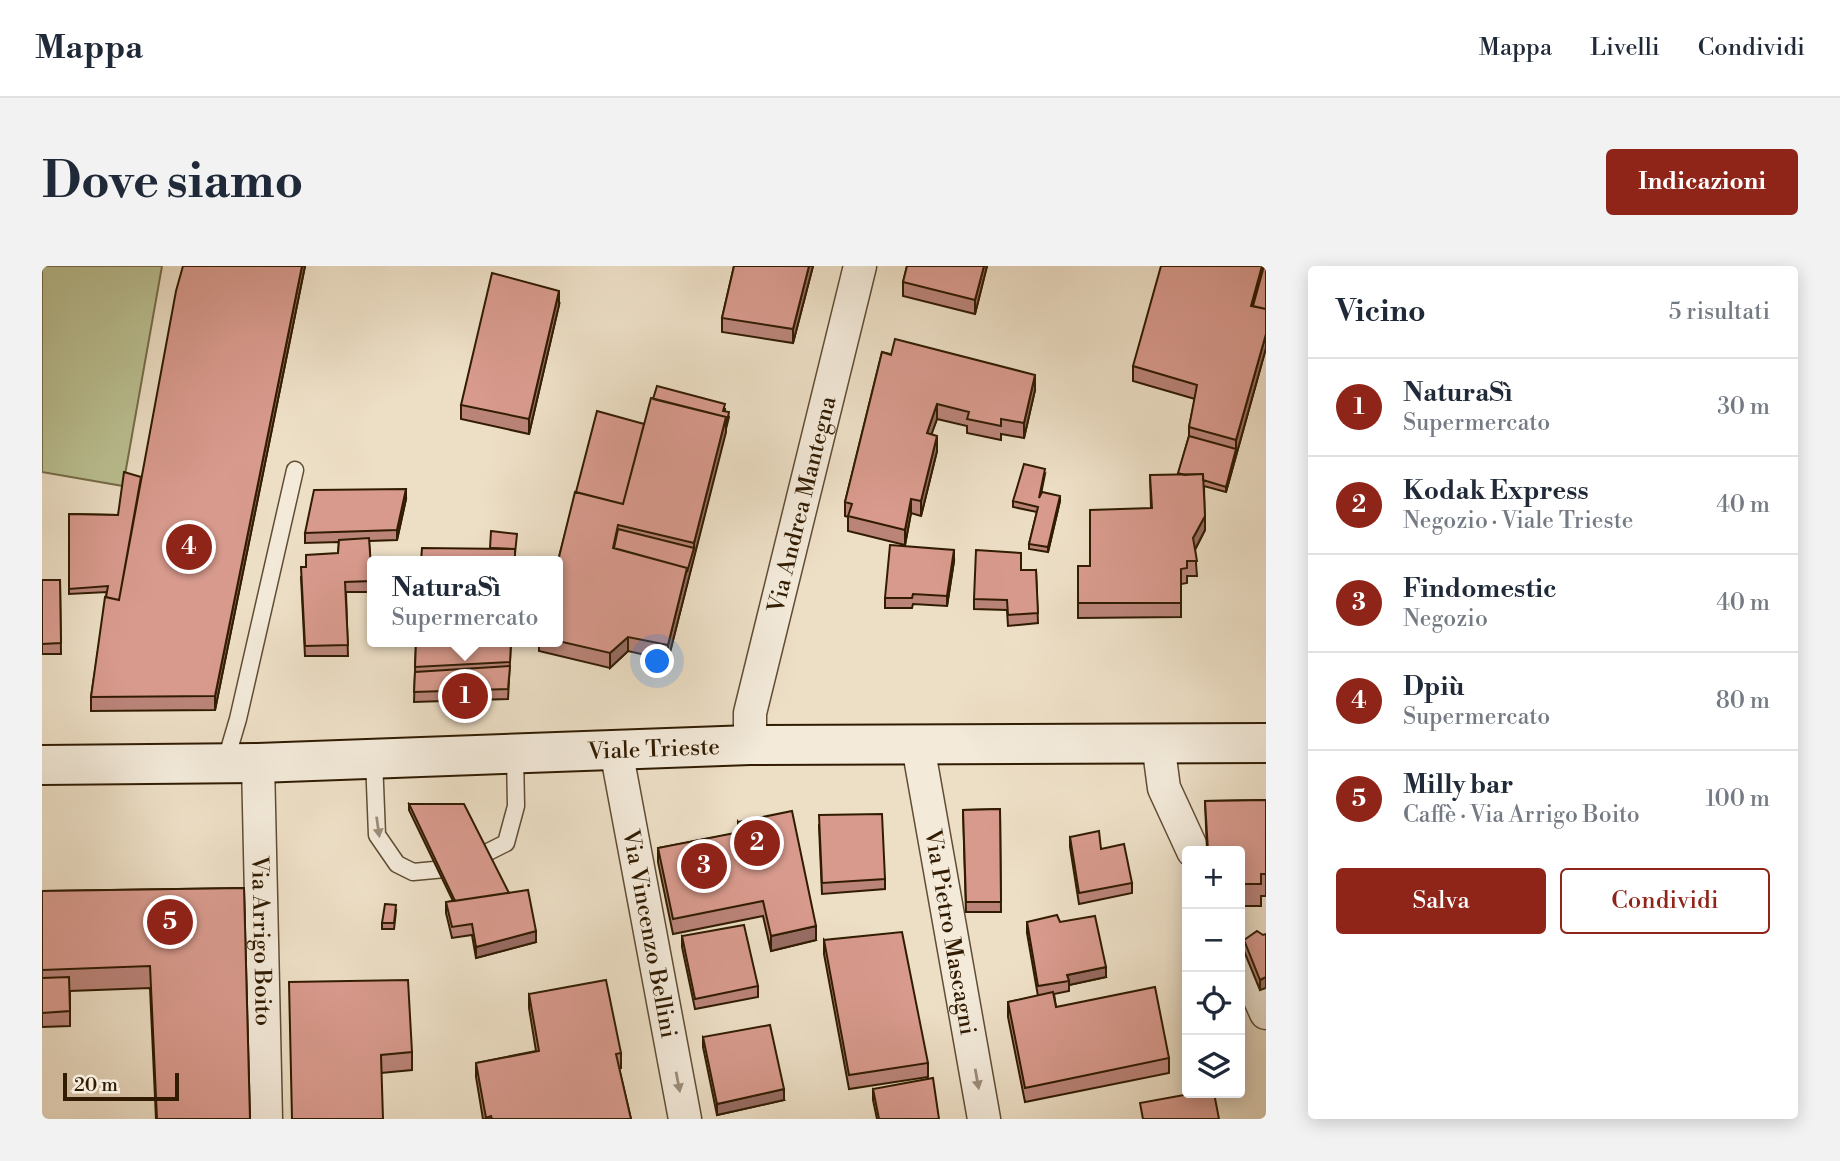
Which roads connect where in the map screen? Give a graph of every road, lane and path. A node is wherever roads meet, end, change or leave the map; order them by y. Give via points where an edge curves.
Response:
1 (860, 266) edge
2 (295, 470) dead end
3 (1158, 743) junction
4 (1266, 743) edge
5 (750, 745) junction
6 (918, 746) junction
7 (616, 750) junction
8 (515, 754) junction
9 (374, 759) junction
10 (241, 763) junction
11 (42, 765) edge
12 (1191, 846) edge
13 (1245, 966) edge
14 (1266, 1013) edge
15 (266, 1119) edge
16 (685, 1119) edge
17 (984, 1119) edge

1 - 5 street, Via Andrea Mantegna via 750,713
2 - 10 lane via 238,719
3 - 4 main road, Viale Trieste
3 - 6 main road, Viale Trieste
3 - 12 street via 1164,788
5 - 6 main road, Viale Trieste
5 - 7 main road, Viale Trieste
6 -> 17 street, Via Pietro Mascagni
7 - 8 main road, Viale Trieste
7 -> 16 street, Via Vincenzo Bellini
8 - 9 main road, Viale Trieste
9 -> 8 lane via 377,835 397,864 413,872 457,868 506,843 516,806
9 - 10 main road, Viale Trieste
10 - 11 main road, Viale Trieste
10 - 15 street, Via Arrigo Boito
13 - 14 street

